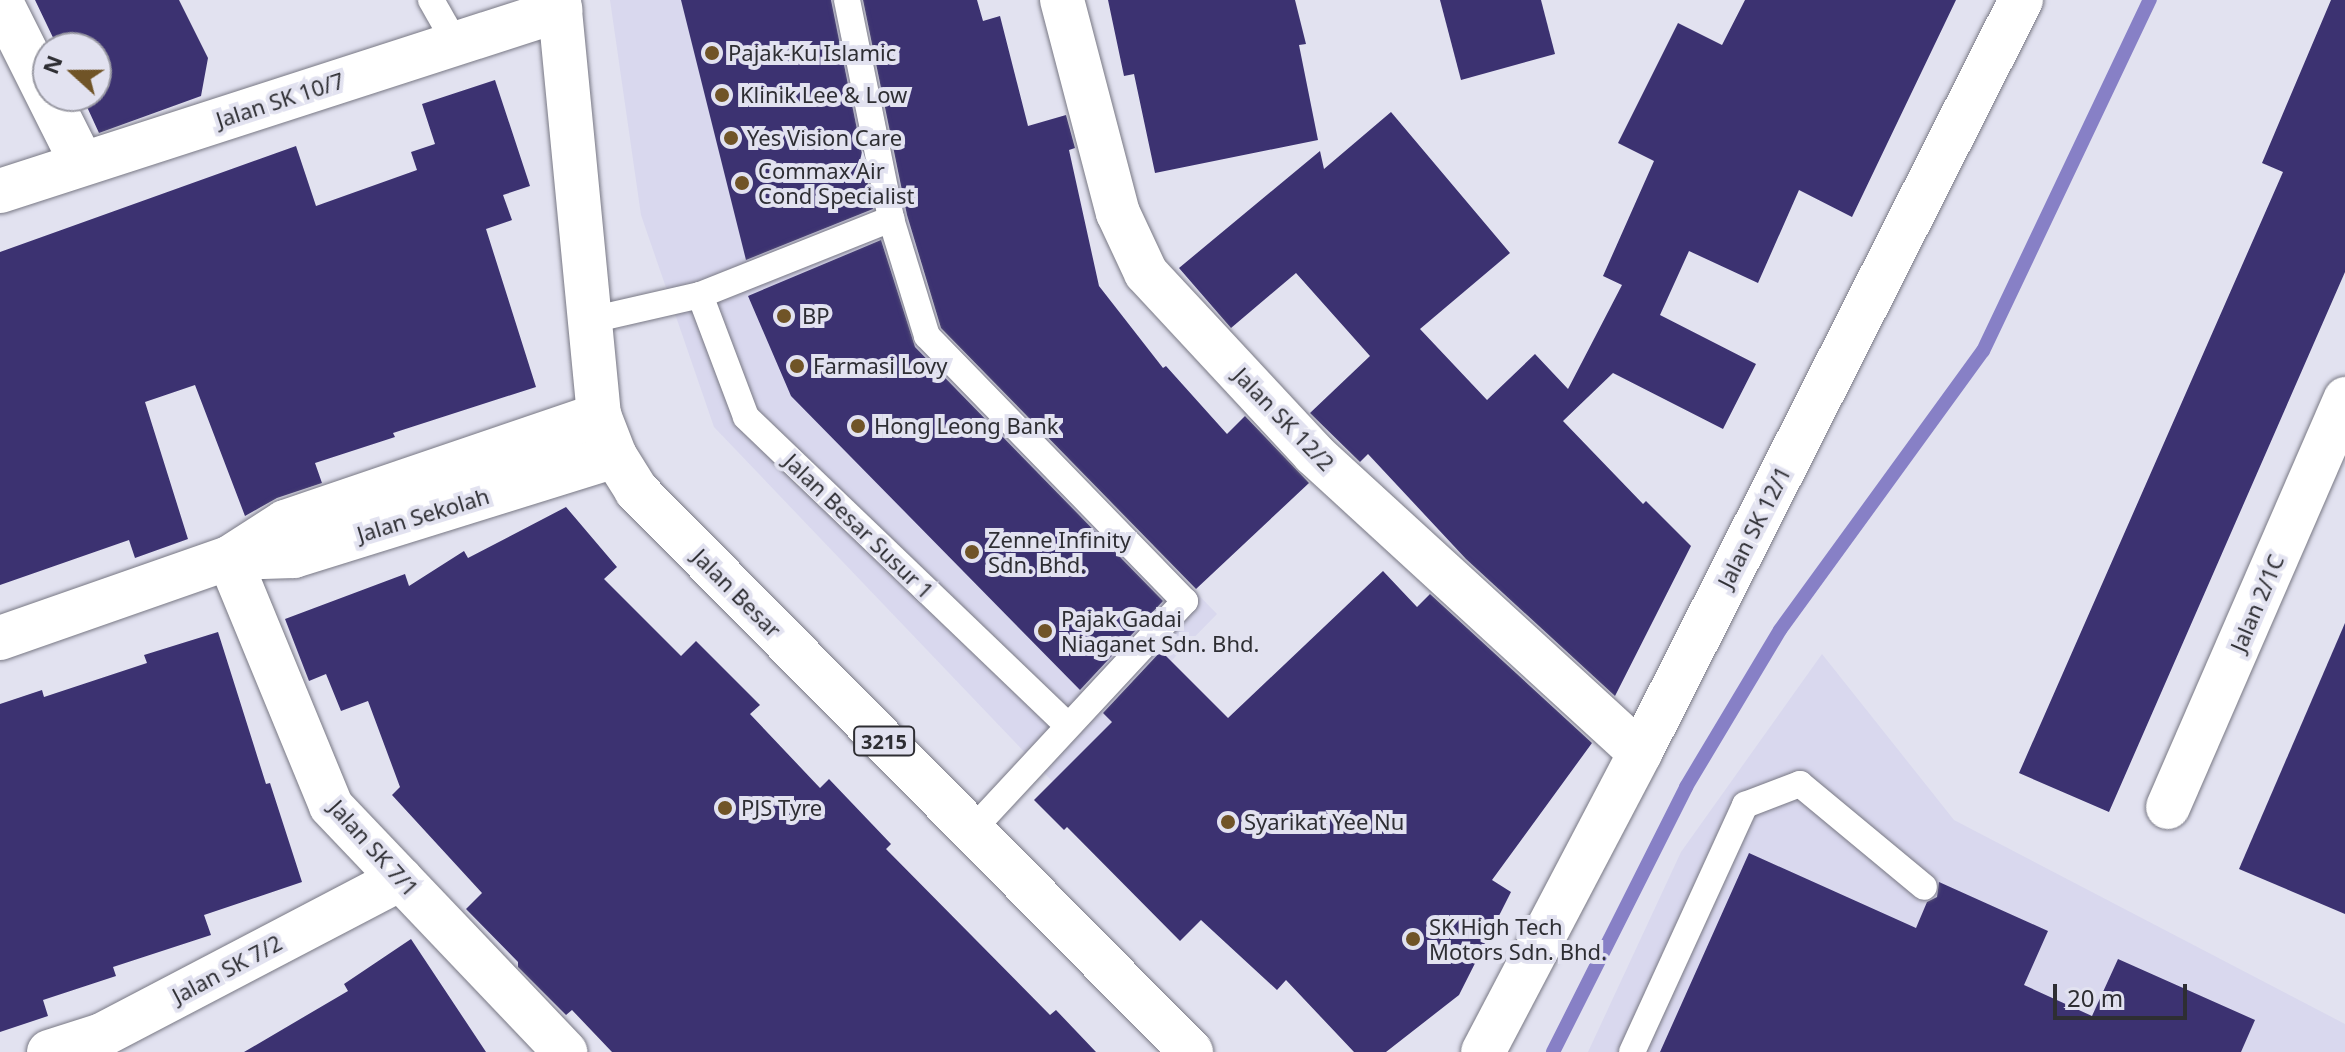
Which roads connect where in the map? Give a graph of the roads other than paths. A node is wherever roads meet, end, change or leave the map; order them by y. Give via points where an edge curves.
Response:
1 (0, 0) edge
2 (431, 0) edge
3 (847, 0) edge
4 (1062, 0) edge
5 (2021, 0) edge
6 (560, 5) edge
7 (456, 44) junction
8 (82, 164) junction
9 (0, 191) edge
10 (891, 219) junction
11 (700, 295) junction
12 (591, 320) junction
13 (2345, 399) edge
14 (599, 415) junction
15 (615, 456) junction
16 (229, 558) junction
17 (0, 638) edge
18 (1067, 725) junction
19 (1640, 753) junction
20 (2168, 807) dead end
21 (972, 830) junction
22 (401, 879) junction
23 (1924, 887) dead end
24 (106, 1043) edge
25 (49, 1052) edge
26 (565, 1052) edge
27 (1191, 1052) edge
28 (1483, 1052) edge
29 (1632, 1052) edge

1 - 8 street
2 - 7 lane
3 - 10 lane
4 - 19 street, Jalan SK 12/2 via 1118,213 1146,273 1314,454
5 - 19 street, Jalan SK 12/1
6 - 7 street, Jalan SK 10/7
6 - 12 street, Jalan Besar / 3215
7 - 8 street, Jalan SK 10/7
8 - 9 street, Jalan SK 10/7
10 - 11 lane
10 - 18 lane via 927,336 1185,601
11 - 12 lane
11 - 18 lane, Jalan Besar Susur 1 via 746,417
12 - 14 street, Jalan Besar / 3215
13 - 20 street, Jalan 2/1C
14 - 15 street, Jalan Besar / 3215
14 - 16 street, Jalan Sekolah via 285,522
15 - 16 street, Jalan Sekolah via 294,556
15 - 21 street, Jalan Besar / 3215 via 636,490
16 - 17 street, Jalan Sekolah
16 - 22 street, Jalan SK 7/1 via 331,806
18 - 21 lane
19 - 28 street, Jalan SK 12/1
21 - 27 street, Jalan Besar / 3215
22 - 24 street, Jalan SK 7/2
22 - 26 street, Jalan SK 7/1
23 - 29 lane via 1800,784 1745,805
24 - 25 street, Jalan SK 7/2

